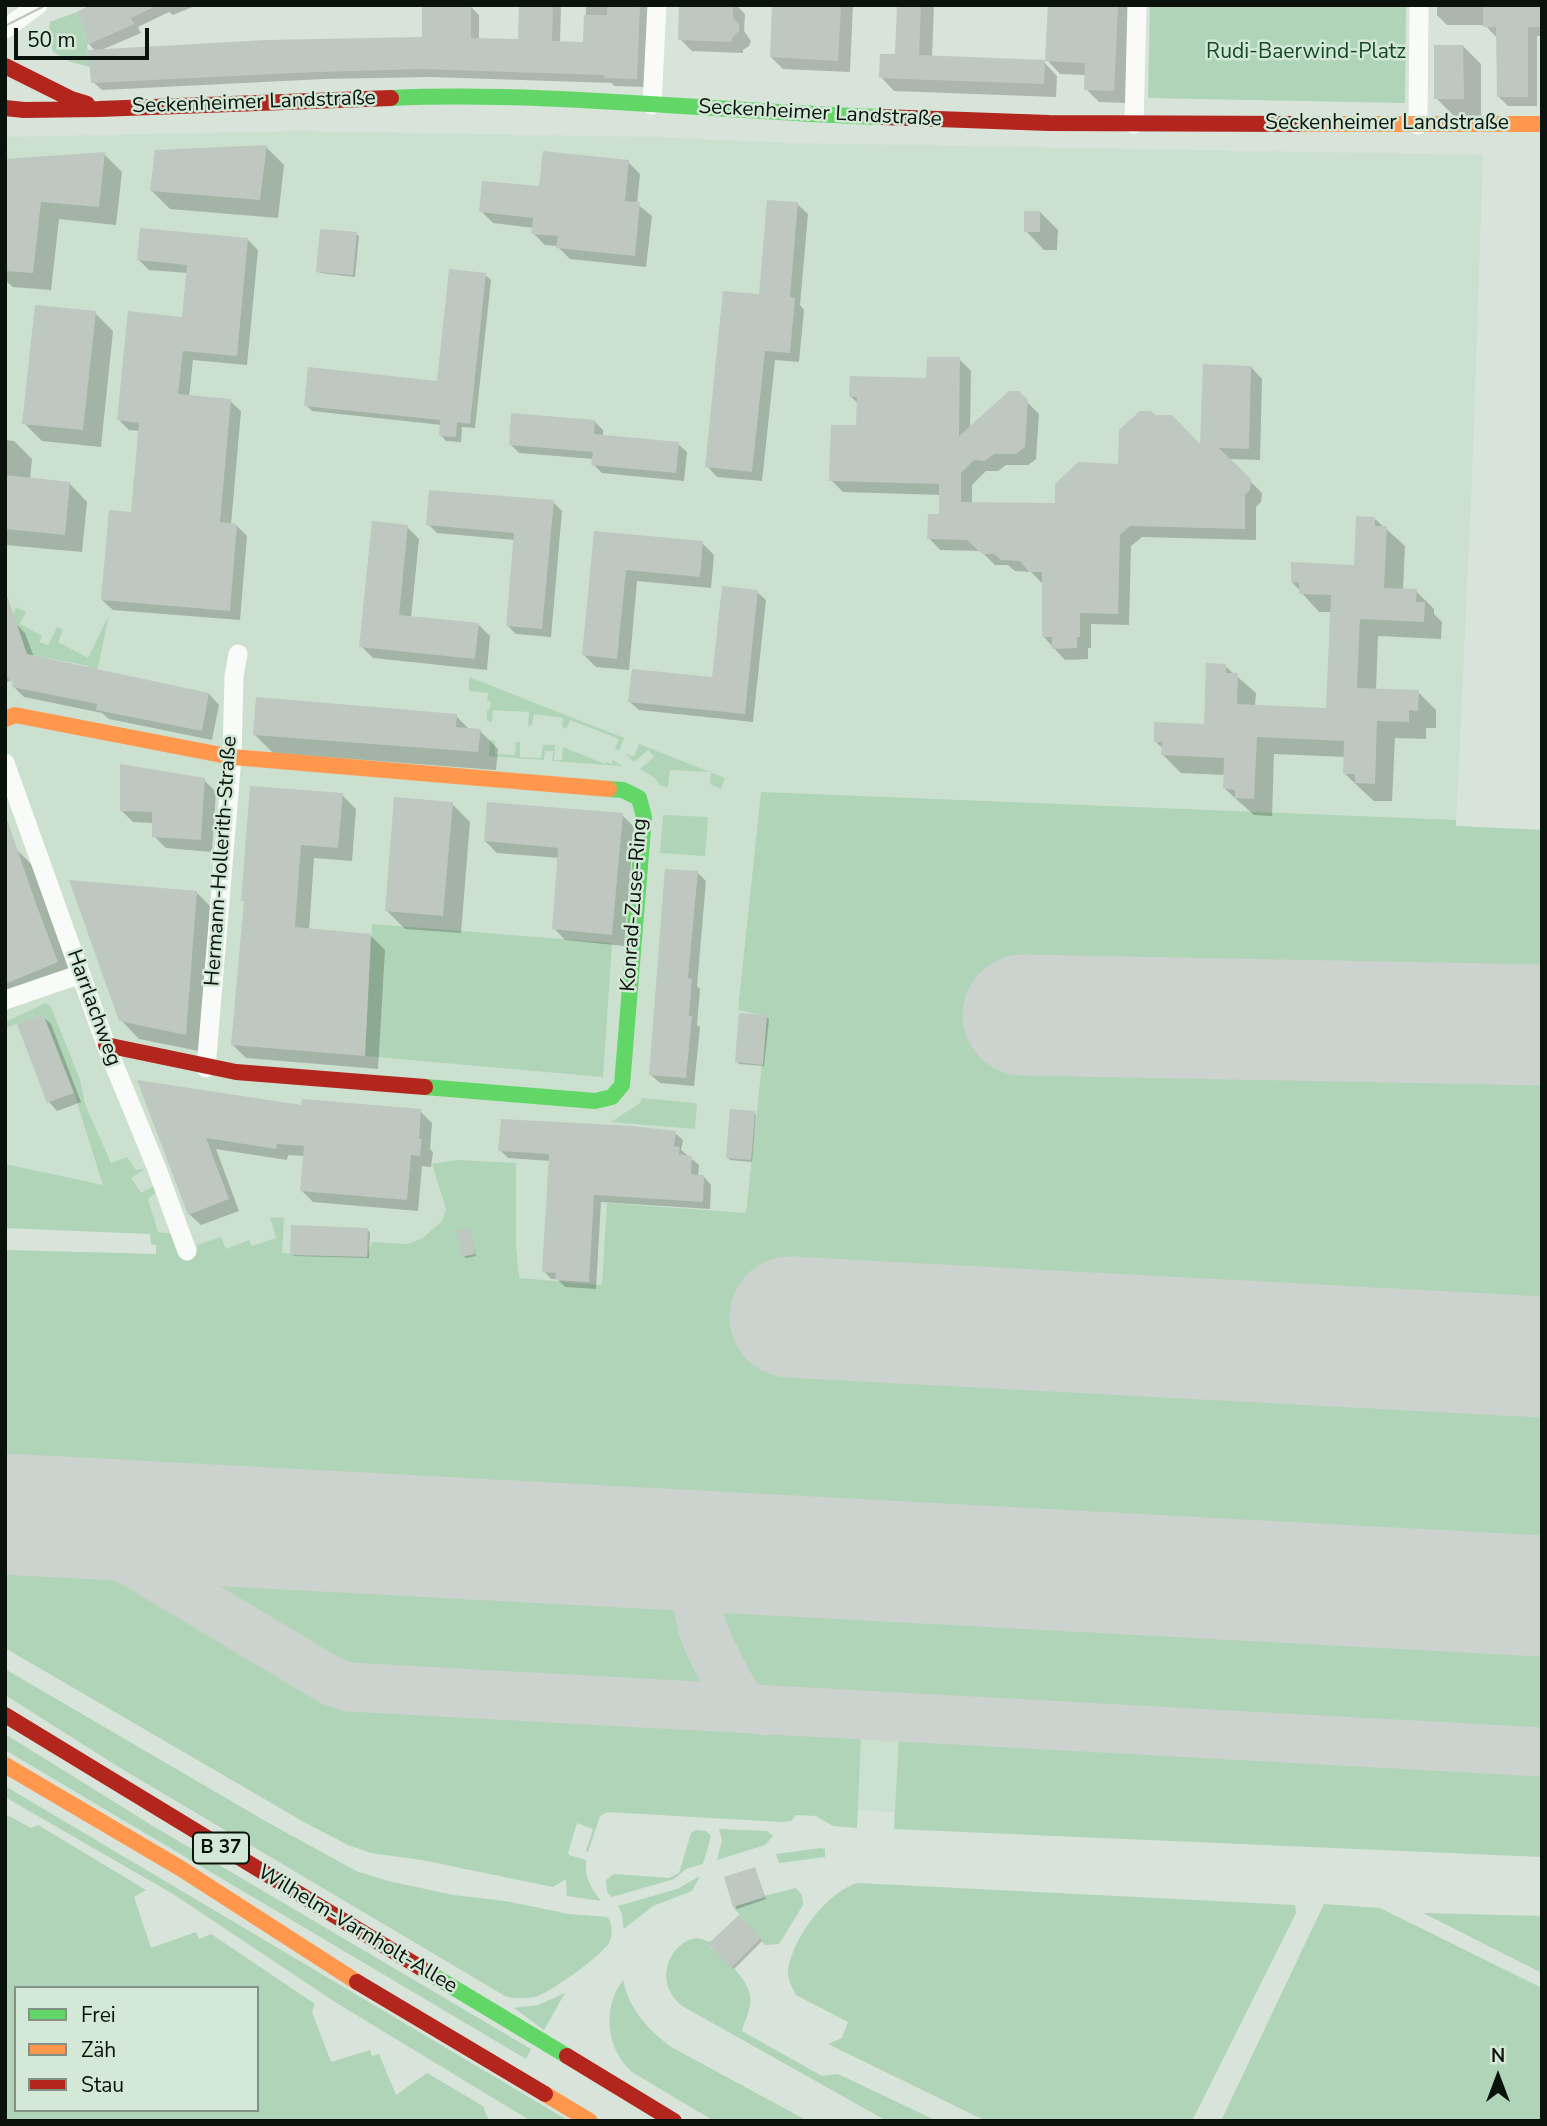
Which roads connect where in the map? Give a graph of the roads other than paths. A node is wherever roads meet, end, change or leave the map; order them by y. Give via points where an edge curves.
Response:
1 (36, 5) edge
2 (657, 5) edge
3 (1137, 5) edge
4 (1419, 5) edge
5 (5, 14) edge
6 (5, 29) edge
7 (5, 66) edge
8 (5, 96) edge
9 (71, 99) junction
10 (652, 105) junction
11 (5, 108) edge
12 (99, 109) junction
13 (24, 110) junction
14 (5, 124) edge
15 (1134, 124) junction
16 (1542, 124) edge
17 (1418, 125) junction
18 (238, 654) dead end
19 (5, 719) edge
20 (232, 757) junction
21 (5, 764) edge
22 (81, 974) junction
23 (5, 1000) edge
24 (106, 1045) junction
25 (206, 1068) junction
26 (187, 1251) dead end
27 (5, 1715) edge
28 (5, 1765) edge
29 (590, 2121) edge
30 (674, 2121) edge

1 - 5 street
1 - 6 street
2 - 10 street
3 - 15 street
4 - 17 street
7 - 9 main road, Seckenheimer Landstraße
8 - 9 main road
9 - 12 main road, Seckenheimer Landstraße
10 - 12 main road, Seckenheimer Landstraße via 429,96
10 - 15 main road, Seckenheimer Landstraße via 882,118
11 - 13 main road, Seckenheimer Landstraße
12 - 13 main road, Seckenheimer Landstraße
13 - 14 main road
15 - 17 main road, Seckenheimer Landstraße
16 - 17 main road, Seckenheimer Landstraße
18 - 20 street, Hermann-Hollerith-Straße
19 - 20 main road, Konrad-Zuse-Ring via 15,715
20 - 25 street, Hermann-Hollerith-Straße
20 - 25 main road, Konrad-Zuse-Ring via 623,790 639,798 644,817 622,1085 612,1097 595,1101
21 - 22 street, Harrlachweg
22 - 23 street
22 - 24 street, Harrlachweg
24 - 25 main road, Konrad-Zuse-Ring
24 - 26 street, Harrlachweg
27 - 30 main road, Wilhelm-Varnholt-Allee / B 37
28 - 29 main road, Wilhelm-Varnholt-Allee / B 37

